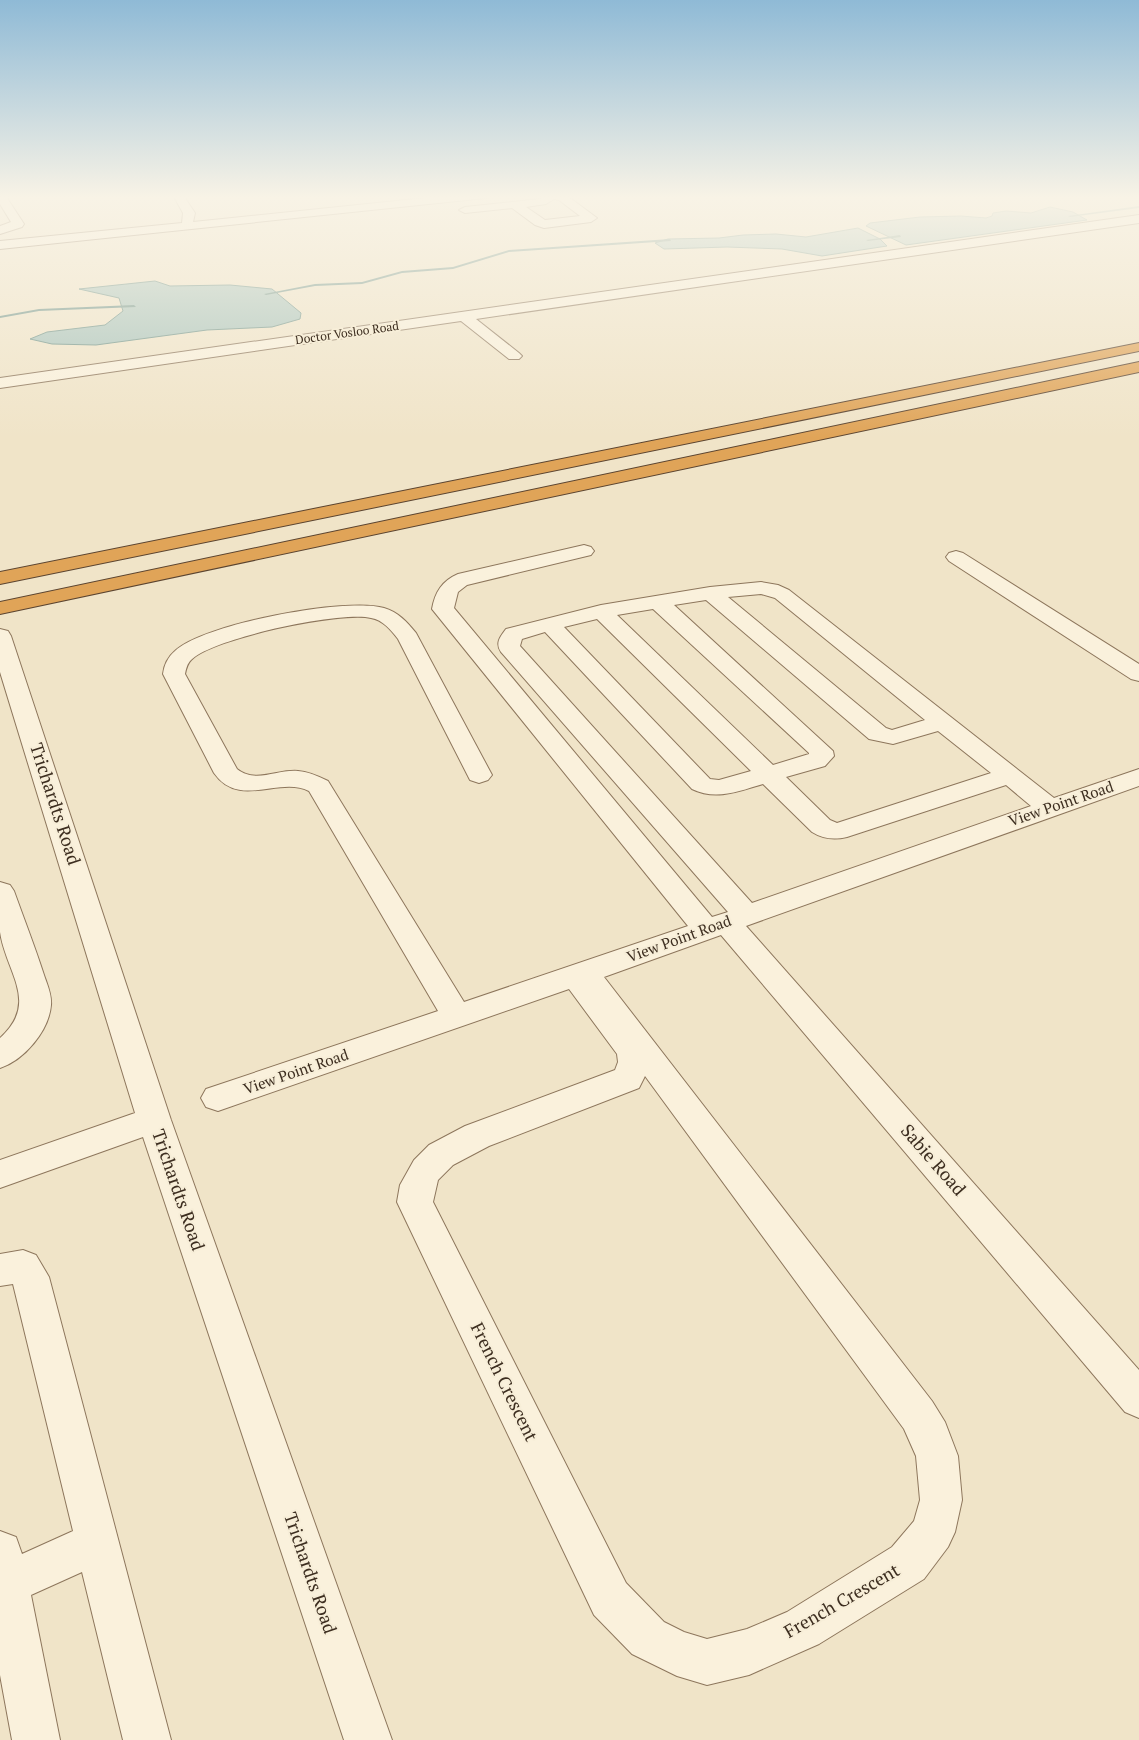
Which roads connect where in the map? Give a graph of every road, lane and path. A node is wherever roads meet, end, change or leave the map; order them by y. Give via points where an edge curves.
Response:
1 (741, 276) edge
2 (464, 316) junction
3 (1139, 347) edge
4 (514, 356) dead end
5 (1139, 367) edge
6 (0, 383) edge
7 (584, 551) dead end
8 (956, 557) dead end
9 (0, 578) edge
10 (710, 593) junction
11 (657, 601) junction
12 (0, 608) edge
13 (601, 611) junction
14 (550, 625) junction
15 (6, 651) edge
16 (1139, 674) edge
17 (942, 722) junction
18 (479, 775) dead end
19 (768, 775) junction
20 (1008, 776) junction
21 (1139, 777) edge
22 (1050, 808) junction
23 (0, 891) edge
24 (726, 922) junction
25 (580, 974) junction
26 (456, 1016) junction
27 (0, 1056) edge
28 (218, 1098) dead end
29 (154, 1120) junction
30 (0, 1174) edge
31 (0, 1270) edge
32 (1139, 1399) edge
33 (97, 1543) junction
34 (2, 1574) edge
35 (36, 1740) edge
36 (147, 1740) edge
37 (368, 1740) edge

1 - 2 street, Doctor Vosloo Road
2 - 4 street
2 - 6 street, Doctor Vosloo Road
3 - 9 highway
5 - 12 highway
7 - 24 street via 465,578 452,584 443,609
8 - 16 street
10 - 11 street
10 - 17 street via 761,588 782,594
10 - 17 street via 878,734 893,737
11 - 13 street
11 - 19 street via 821,750 822,756 816,761
13 - 14 street
13 - 19 street
14 - 19 street via 701,784 720,788
14 - 24 street via 514,634 509,640 509,647
15 - 29 street, Trichardts Road
17 - 20 street
18 - 26 street via 408,638 390,616 355,610 336,612 226,635 184,654 175,665 174,674 228,773 238,782 251,784 287,778 308,780 319,786
19 - 20 street via 821,826 838,831
20 - 22 street
21 - 22 street, View Point Road
22 - 24 street, View Point Road
23 - 27 street via 37,1002 20,1039
24 - 25 street, View Point Road
24 - 32 street, Sabie Road
25 - 25 street, French Crescent via 617,1014 918,1415 937,1456 941,1500 933,1532 908,1563 803,1628 749,1652 707,1662 677,1653 648,1638 610,1599 415,1202 418,1185 426,1170 442,1155 477,1136 627,1079 636,1060 632,1050
25 - 26 street, View Point Road
26 - 28 street, View Point Road
29 - 30 street
29 - 37 street, Trichardts Road
31 - 33 street via 23,1266 30,1277
33 - 34 street
33 - 36 street
34 - 35 street

